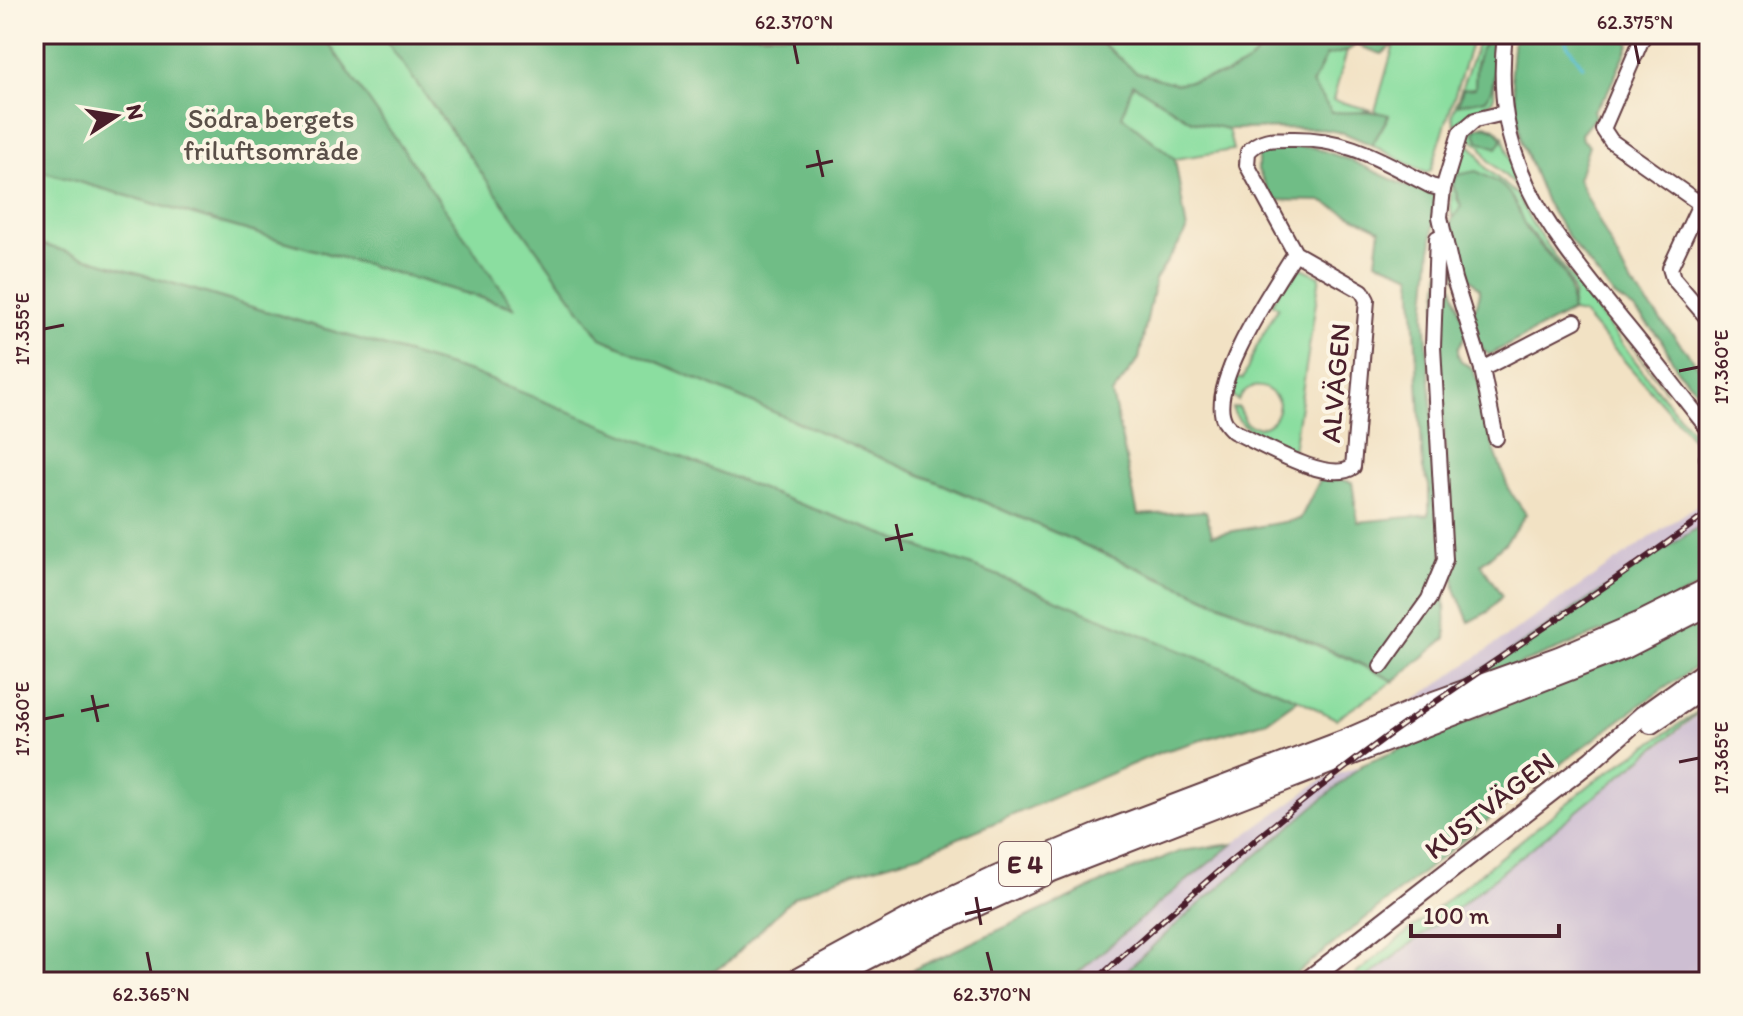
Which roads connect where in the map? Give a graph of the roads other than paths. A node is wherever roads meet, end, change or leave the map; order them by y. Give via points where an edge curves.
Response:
1 (1505, 34) edge
2 (1644, 34) edge
3 (1504, 113) junction
4 (1709, 185) edge
5 (1443, 189) junction
6 (1704, 207) edge
7 (1437, 238) dead end
8 (1295, 253) junction
9 (1709, 320) edge
10 (1575, 321) dead end
11 (1482, 369) junction
12 (1709, 430) edge
13 (1496, 438) dead end
14 (1709, 588) edge
15 (1709, 605) edge
16 (1381, 666) dead end
17 (1709, 668) edge
18 (1709, 685) edge
19 (1592, 760) junction
20 (792, 982) edge
21 (823, 982) edge
22 (1306, 982) edge

1 - 3 street
2 - 6 street via 1603,129 1611,141
3 - 5 street via 1462,129
3 - 12 street via 1525,184 1546,221
4 - 6 street
5 - 8 street via 1345,144 1311,138 1261,141 1248,152 1247,165
5 - 11 street via 1440,217
6 - 9 street via 1670,273
7 - 16 street via 1433,347 1445,560 1429,599
8 - 8 street, ALVÄGEN via 1246,332 1228,374 1222,413 1233,431 1320,471 1343,473 1353,467 1367,300 1362,291
10 - 11 street
11 - 13 street
14 - 20 highway, E 4 via 1559,657 996,877
15 - 21 highway, E 4 via 1623,649 1052,871
17 - 19 main road, KUSTVÄGEN
18 - 19 main road, KUSTVÄGEN
19 - 22 main road, KUSTVÄGEN

